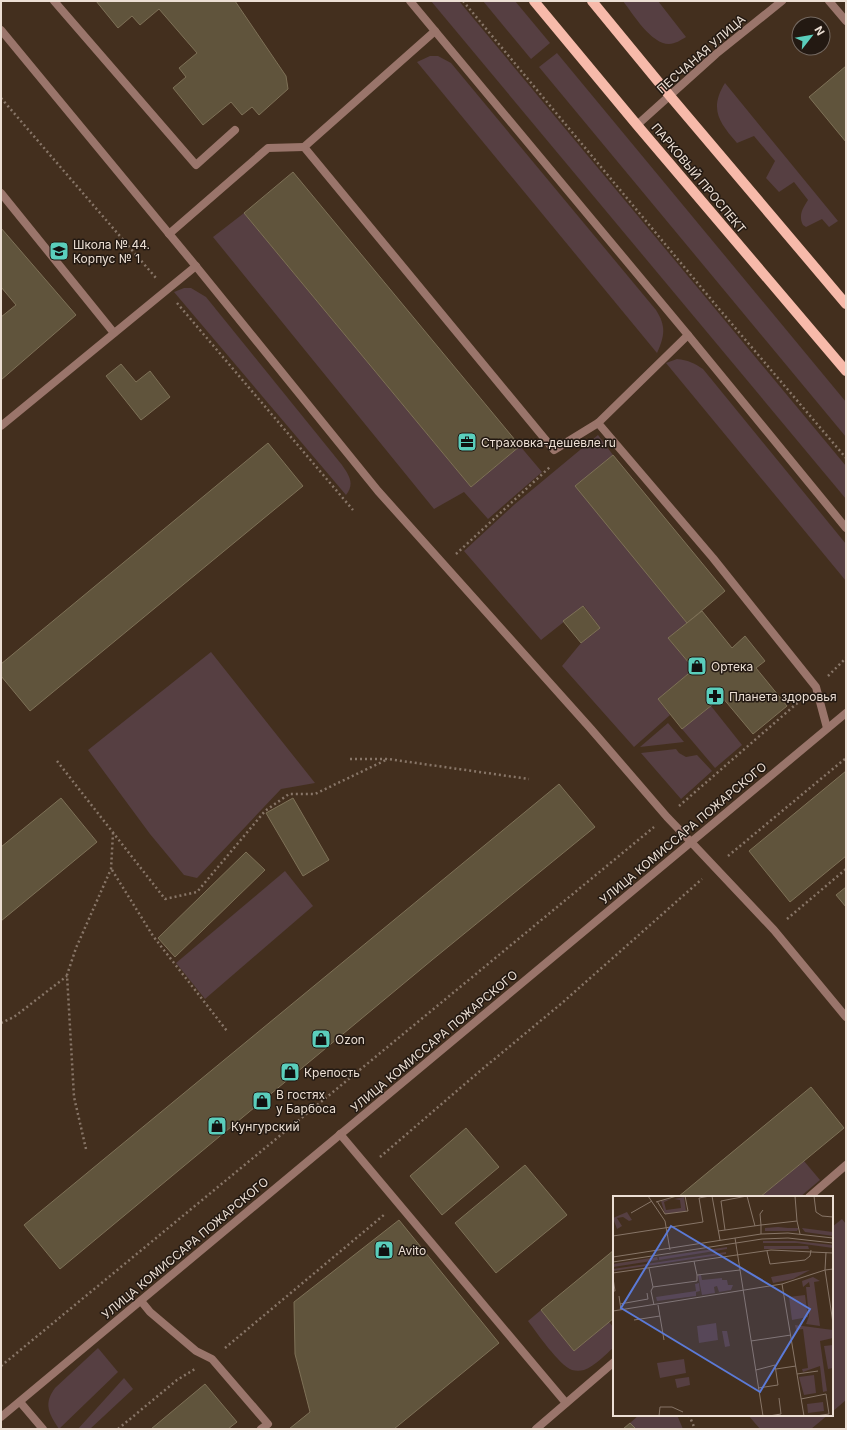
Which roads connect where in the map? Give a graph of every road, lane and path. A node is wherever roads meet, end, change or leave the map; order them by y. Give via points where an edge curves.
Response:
1 (54, 1) edge
2 (410, 1) edge
3 (464, 1) edge
4 (534, 1) edge
5 (592, 1) edge
6 (782, 1) edge
7 (829, 1) edge
8 (846, 21) edge
9 (1, 30) edge
10 (435, 31) junction
11 (670, 96) junction
12 (637, 125) junction
13 (235, 130) dead end
14 (304, 148) junction
15 (1, 193) edge
16 (169, 234) junction
17 (196, 266) junction
18 (846, 304) edge
19 (114, 333) junction
20 (688, 335) junction
21 (846, 371) edge
22 (598, 423) junction
23 (1, 426) edge
24 (554, 450) junction
25 (846, 458) edge
26 (846, 528) edge
27 (444, 566) junction
28 (846, 658) edge
29 (816, 687) junction
30 (846, 713) edge
31 (827, 728) junction
32 (846, 758) edge
33 (350, 759) dead end
34 (388, 759) junction
35 (57, 761) dead end
36 (529, 779) dead end
37 (667, 817) junction
38 (113, 833) junction
39 (691, 842) junction
40 (714, 868) junction
41 (112, 869) junction
42 (846, 869) edge
43 (774, 930) junction
44 (67, 975) junction
45 (846, 1017) edge
46 (1, 1023) edge
47 (227, 1031) dead end
48 (340, 1134) junction
49 (86, 1149) dead end
50 (846, 1165) edge
51 (368, 1167) junction
52 (810, 1196) edge
53 (398, 1204) junction
54 (140, 1301) junction
55 (212, 1359) junction
56 (613, 1363) edge
57 (1, 1366) edge
58 (20, 1402) junction
59 (566, 1404) junction
60 (689, 1416) edge
61 (1, 1417) edge
62 (43, 1429) edge
63 (118, 1429) edge
64 (261, 1429) edge
65 (536, 1429) edge
66 (695, 1429) edge

1 - 13 street via 196,165
2 - 10 street
3 - 25 path
4 - 12 main road, ПАРКОВЫЙ ПРОСПЕКТ
5 - 11 main road
6 - 11 street, ПЕСЧАНАЯ УЛИЦА via 716,54
7 - 8 street
9 - 16 street
10 - 14 street
10 - 20 street
11 - 12 street, ПЕСЧАНАЯ УЛИЦА
11 - 18 main road
12 - 21 main road, ПАРКОВЫЙ ПРОСПЕКТ
14 - 16 street via 268,148
14 - 24 street
15 - 19 street
16 - 17 street
17 - 19 street
17 - 27 street via 378,491
19 - 23 street
20 - 22 street
20 - 26 street
22 - 24 street
22 - 29 street via 713,558
24 - 27 path via 560,458
27 - 37 street
28 - 29 path
29 - 31 street
29 - 37 path
30 - 31 street, УЛИЦА КОМИССАРА ПОЖАРСКОГО
31 - 39 street, УЛИЦА КОМИССАРА ПОЖАРСКОГО
32 - 40 path
33 - 34 path
34 - 36 path
34 - 38 path via 315,794 289,794 265,811 197,892 165,898
35 - 38 path
37 - 39 street
37 - 57 path
38 - 41 path
39 - 40 street
39 - 48 street, УЛИЦА КОМИССАРА ПОЖАРСКОГО
40 - 43 street
40 - 51 path via 562,1003
41 - 44 path via 76,948
41 - 47 path via 153,936
42 - 43 path
43 - 45 street
44 - 46 path via 14,1017
44 - 49 path via 74,1096
48 - 51 street
48 - 54 street, УЛИЦА КОМИССАРА ПОЖАРСКОГО
50 - 52 street
51 - 53 street
53 - 55 path
53 - 59 street
54 - 55 street via 196,1352
54 - 58 street, УЛИЦА КОМИССАРА ПОЖАРСКОГО
55 - 63 path via 176,1380
55 - 64 street via 268,1424
56 - 59 street
58 - 61 street, УЛИЦА КОМИССАРА ПОЖАРСКОГО
58 - 62 street
59 - 65 street
60 - 66 path

